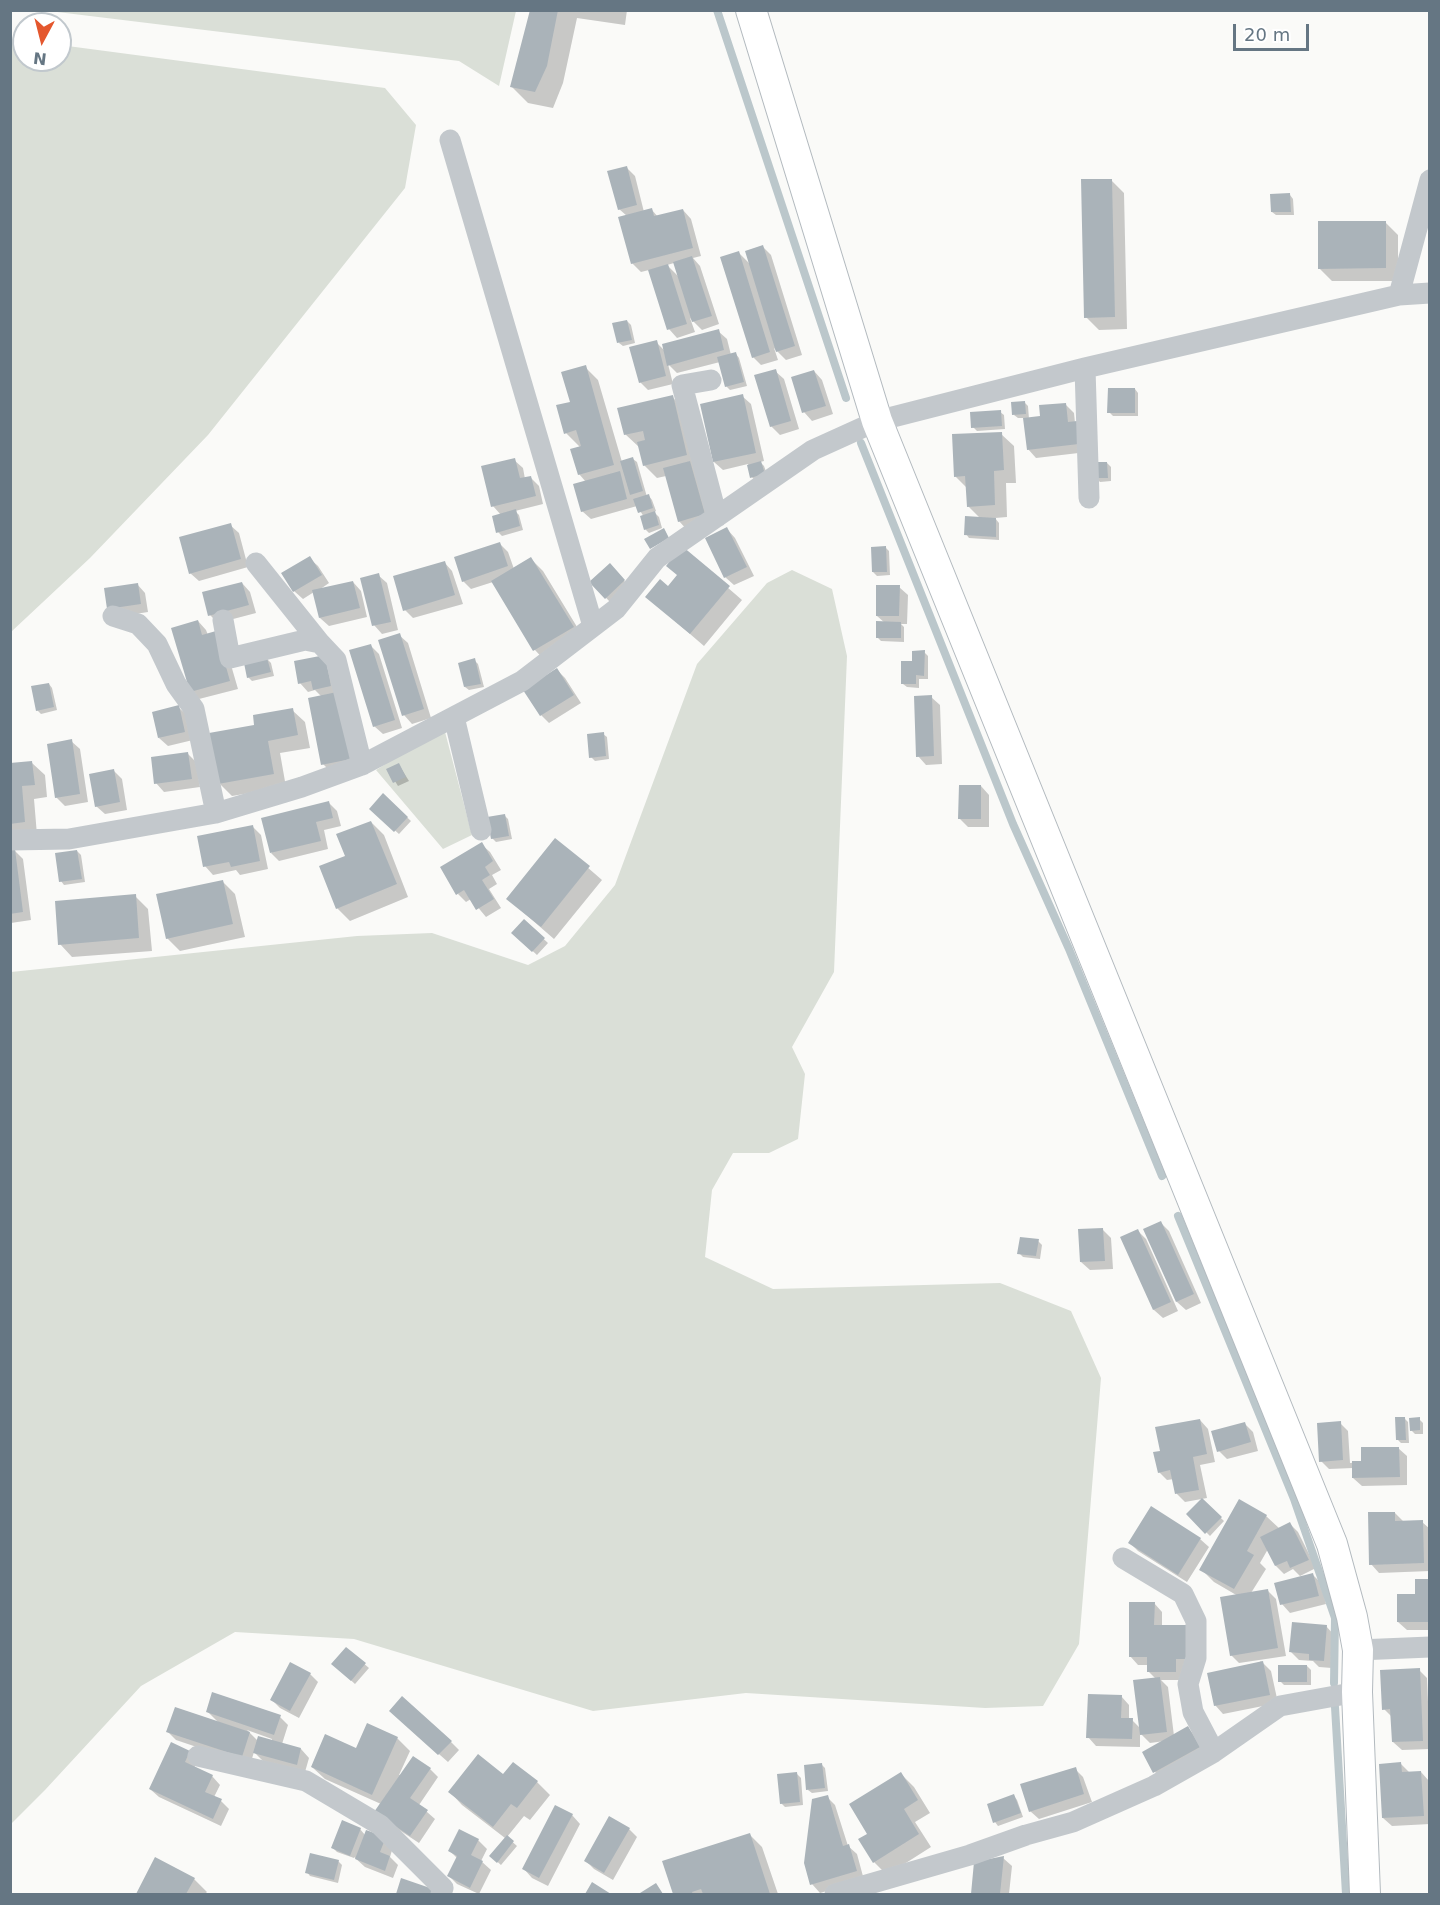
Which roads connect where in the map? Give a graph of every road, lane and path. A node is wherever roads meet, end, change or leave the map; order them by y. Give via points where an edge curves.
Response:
1 (751, 10) edge
2 (450, 140) dead end
3 (1430, 180) edge
4 (1430, 293) edge
5 (1400, 295) junction
6 (1085, 368) junction
7 (711, 380) dead end
8 (877, 421) junction
9 (1089, 498) dead end
10 (717, 517) junction
11 (256, 563) dead end
12 (113, 616) dead end
13 (224, 620) dead end
14 (593, 626) junction
15 (320, 643) junction
16 (454, 717) junction
17 (362, 765) junction
18 (216, 813) junction
19 (481, 830) dead end
20 (10, 840) edge
21 (1123, 1558) dead end
22 (1430, 1647) edge
23 (1358, 1650) junction
24 (1357, 1692) junction
25 (1214, 1752) junction
26 (198, 1756) dead end
27 (441, 1894) edge
28 (835, 1894) edge
29 (1365, 1894) edge

1 - 8 street
2 - 14 street
3 - 5 street
4 - 5 street
5 - 6 street
6 - 8 street
6 - 9 street
7 - 10 street via 682,386
8 - 10 street via 813,450
8 - 23 street via 1332,1544
10 - 14 street via 657,558 616,609
11 - 15 street
12 - 18 street via 138,624 156,644 194,709
13 - 15 street via 230,658 306,640
14 - 16 street via 522,681
15 - 17 street via 336,660
16 - 17 street
16 - 19 street
17 - 18 street
18 - 20 street via 69,839
21 - 25 street via 1183,1594 1196,1621 1196,1658 1188,1684 1194,1712
22 - 23 street
23 - 24 street
24 - 25 street via 1280,1706
24 - 29 street
25 - 28 street via 1154,1786 1073,1822
26 - 27 street via 306,1781 380,1825 443,1888

